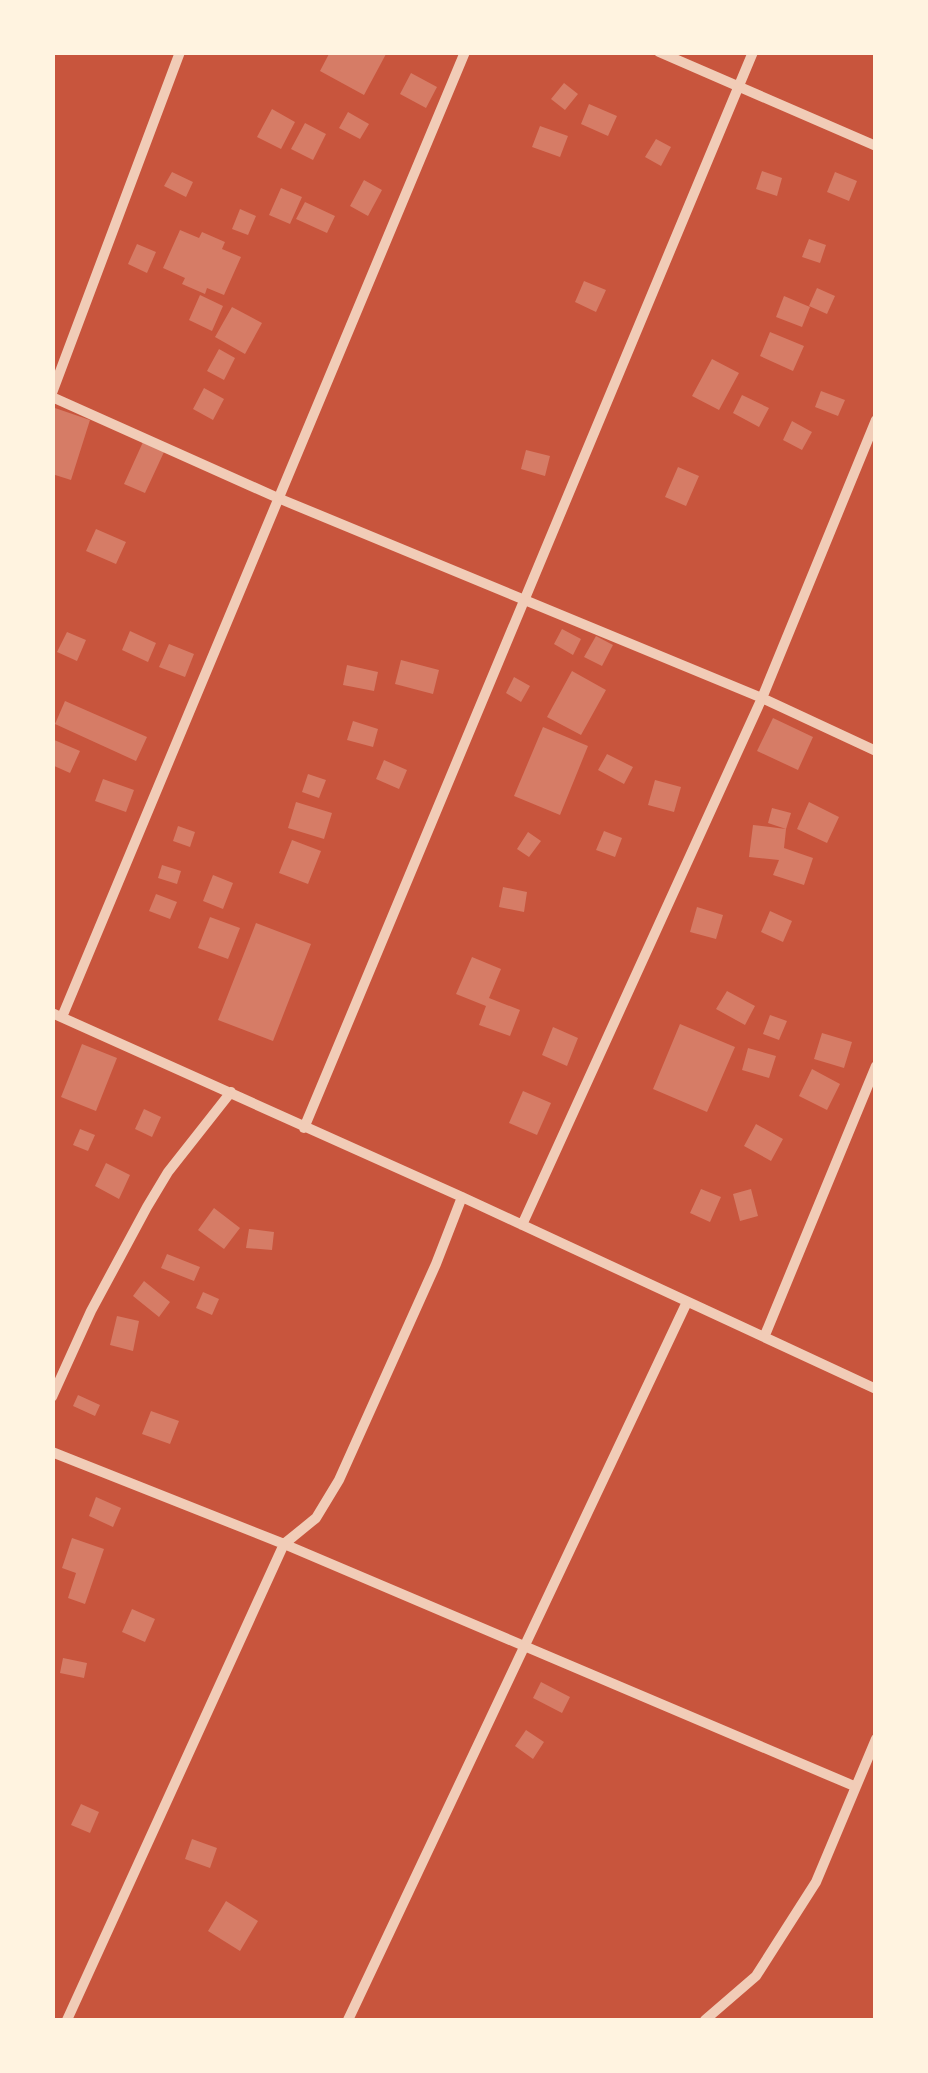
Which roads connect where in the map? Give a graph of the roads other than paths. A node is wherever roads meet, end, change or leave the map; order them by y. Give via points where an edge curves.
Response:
1 (180, 52) edge
2 (465, 52) edge
3 (659, 52) edge
4 (753, 52) edge
5 (738, 89) junction
6 (876, 146) edge
7 (52, 395) edge
8 (876, 420) edge
9 (278, 498) junction
10 (526, 598) junction
11 (762, 698) junction
12 (876, 751) edge
13 (57, 1015) edge
14 (876, 1066) edge
15 (231, 1092) junction
16 (304, 1128) junction
17 (462, 1196) junction
18 (522, 1225) junction
19 (687, 1302) junction
20 (765, 1335) junction
21 (876, 1388) edge
22 (52, 1397) edge
23 (52, 1452) edge
24 (284, 1544) junction
25 (526, 1646) junction
26 (876, 1739) edge
27 (854, 1786) junction
28 (67, 2020) edge
29 (348, 2020) edge
30 (705, 2020) edge

1 - 7 street
2 - 9 street
3 - 5 street
4 - 5 street
5 - 6 street
5 - 10 street
7 - 9 street
8 - 11 street
9 - 10 street
9 - 13 street
10 - 11 street
10 - 16 street
11 - 12 street
11 - 18 street
13 - 15 street
14 - 20 street
15 - 16 street
15 - 22 street via 146,1207
16 - 17 street
17 - 18 street
17 - 24 street via 339,1480 316,1518
18 - 19 street
19 - 20 street
19 - 25 street
20 - 21 street
23 - 24 street
24 - 25 street
24 - 28 street
25 - 27 street
25 - 29 street
26 - 27 street
27 - 30 street via 806,1898 756,1976

